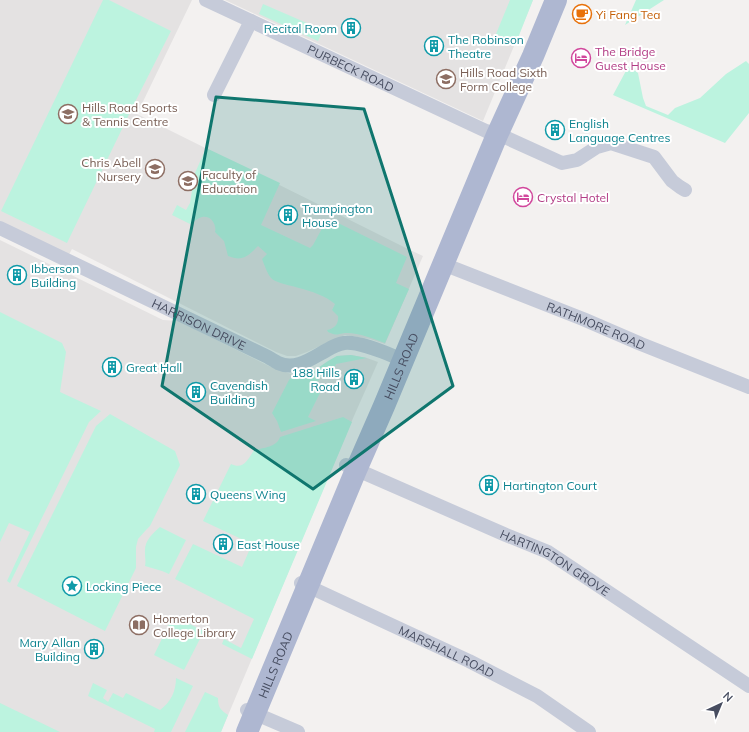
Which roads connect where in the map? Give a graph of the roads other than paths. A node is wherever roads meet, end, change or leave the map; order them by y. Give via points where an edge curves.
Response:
1 (206, 0) edge
2 (556, 0) edge
3 (251, 21) junction
4 (214, 95) dead end
5 (497, 135) junction
6 (686, 190) dead end
7 (0, 228) edge
8 (443, 264) junction
9 (403, 360) junction
10 (749, 387) edge
11 (351, 468) junction
12 (303, 585) junction
13 (749, 686) edge
14 (249, 718) edge
15 (298, 732) edge
16 (589, 732) edge

1 - 3 street, PURBECK ROAD
2 - 5 main road, HILLS ROAD
3 - 4 street
3 - 5 street, PURBECK ROAD
5 - 6 street, PURBECK ROAD via 562,163 576,160 597,147 611,143 654,157 672,181
5 - 8 main road, HILLS ROAD
7 - 9 street, HARRISON DRIVE via 285,365 294,366 306,362 334,346 345,343 372,348
8 - 9 main road, HILLS ROAD
8 - 10 street, RATHMORE ROAD
9 - 11 main road, HILLS ROAD via 384,406
11 - 12 main road, HILLS ROAD
11 - 13 street, HARTINGTON GROVE via 548,552
12 - 14 main road, HILLS ROAD
12 - 16 street, MARSHALL ROAD via 469,661 537,696
14 - 15 street

